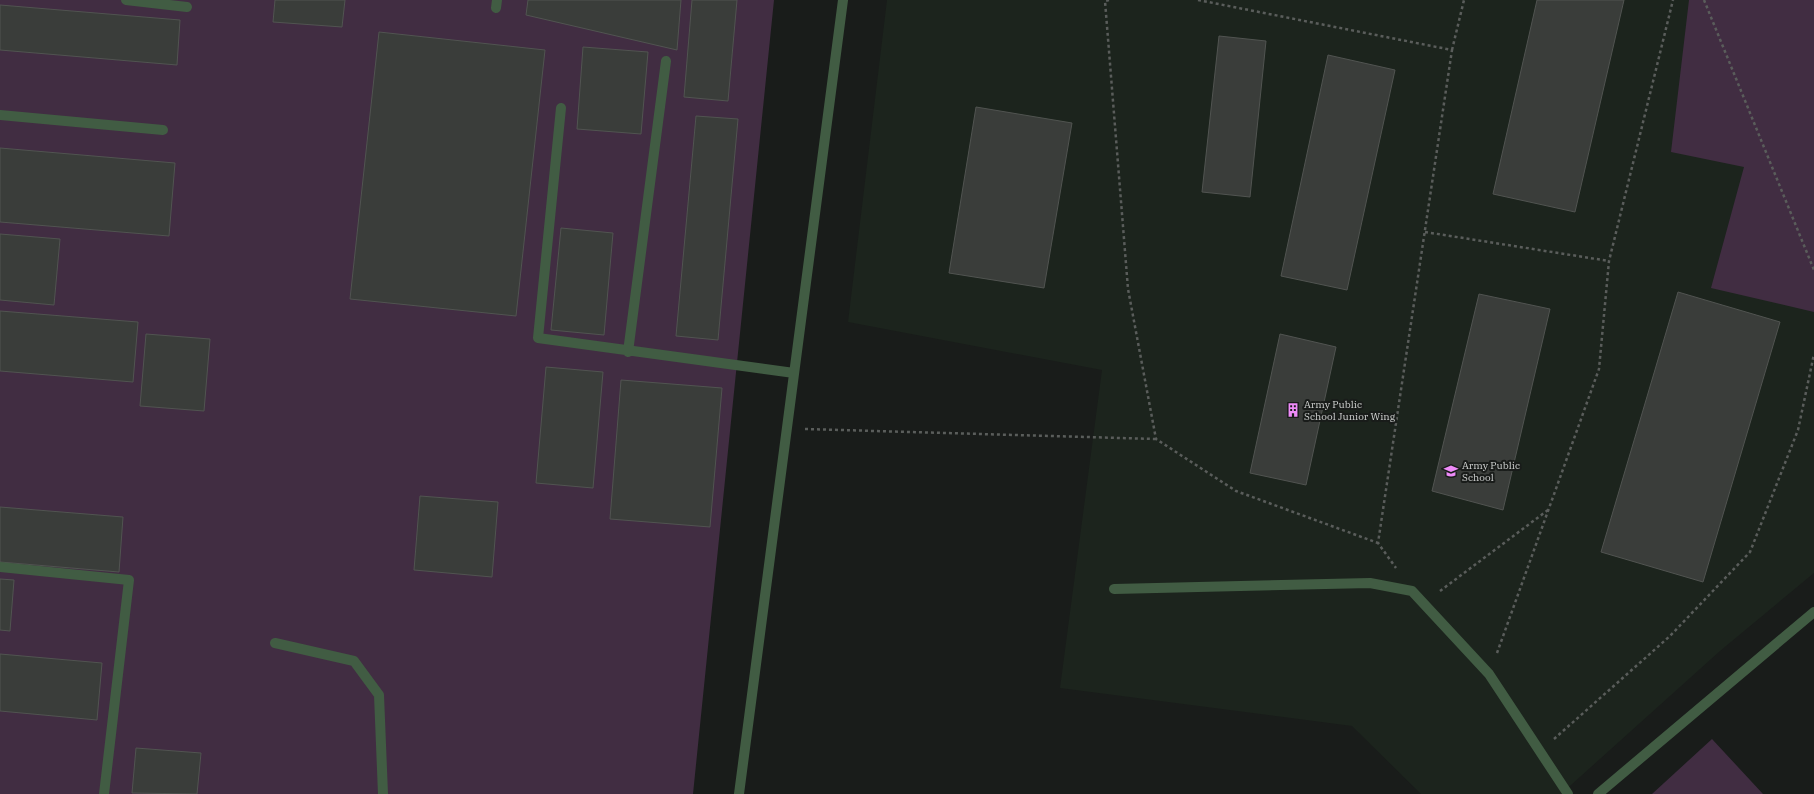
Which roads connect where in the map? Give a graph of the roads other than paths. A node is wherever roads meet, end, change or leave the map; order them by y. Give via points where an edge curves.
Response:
1 (126, 0) edge
2 (842, 0) edge
3 (187, 7) dead end
4 (666, 61) dead end
5 (561, 108) dead end
6 (0, 115) edge
7 (163, 130) dead end
8 (628, 352) junction
9 (794, 373) junction
10 (0, 567) edge
11 (1114, 589) dead end
12 (1814, 612) edge
13 (275, 643) dead end
14 (104, 794) edge
15 (383, 794) edge
16 (739, 794) edge
17 (1568, 794) edge
18 (1598, 794) edge

1 - 3 street
2 - 9 street
4 - 8 street
5 - 8 street via 538,338
6 - 7 street
8 - 9 street
9 - 16 street
10 - 14 street via 129,580
11 - 17 street via 1370,583 1412,591 1489,674
12 - 18 street
13 - 15 street via 354,661 379,695

